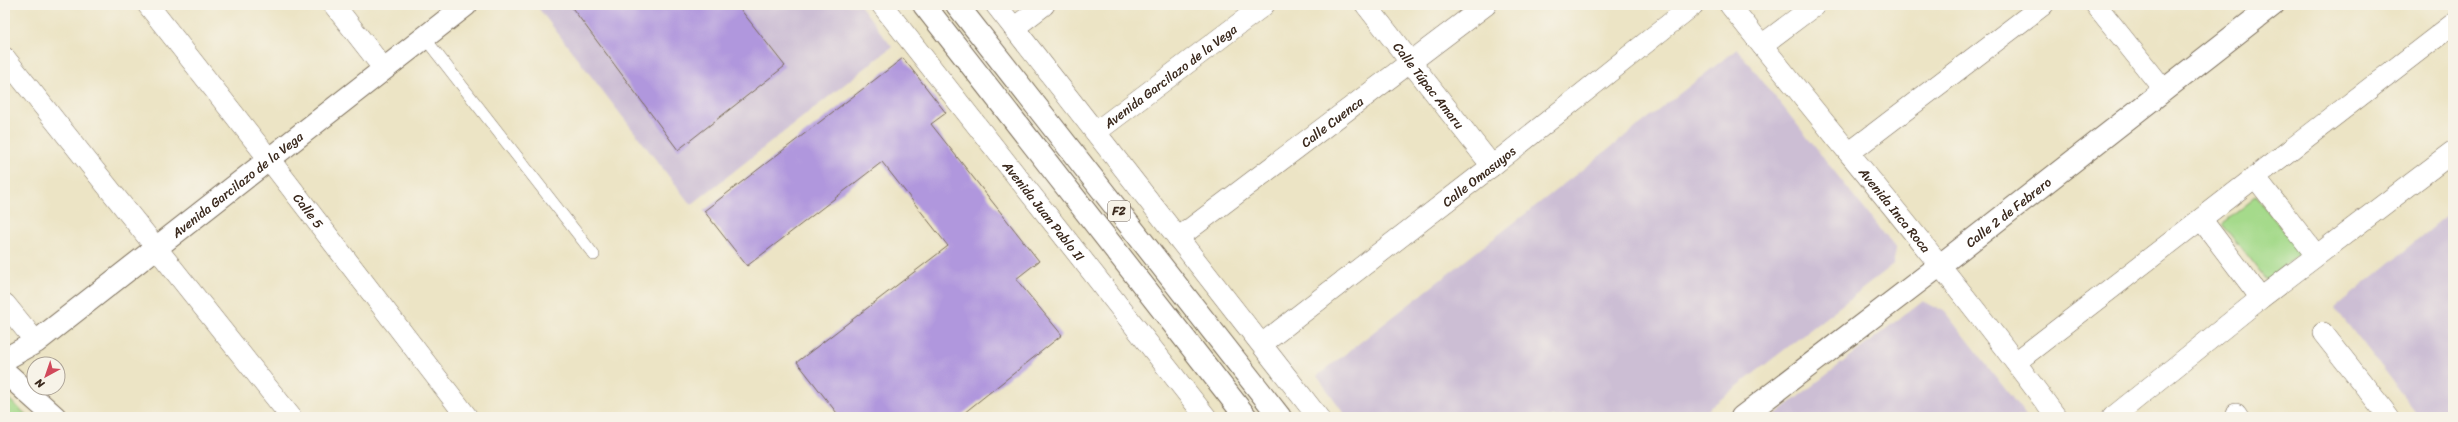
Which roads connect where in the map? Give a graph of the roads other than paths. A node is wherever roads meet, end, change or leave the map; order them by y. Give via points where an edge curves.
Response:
1 (148, 5) edge
2 (334, 5) edge
3 (466, 5) edge
4 (882, 5) edge
5 (924, 5) edge
6 (957, 5) edge
7 (996, 5) edge
8 (1044, 5) edge
9 (1264, 5) edge
10 (1366, 5) edge
11 (1486, 5) edge
12 (1693, 5) edge
13 (1730, 5) edge
14 (1815, 5) edge
15 (2043, 5) edge
16 (2096, 5) edge
17 (2273, 5) edge
18 (2453, 24) edge
19 (1014, 28) junction
20 (424, 37) junction
21 (1762, 45) junction
22 (5, 58) edge
23 (1410, 64) junction
24 (384, 69) junction
25 (2164, 90) junction
26 (1096, 132) junction
27 (1849, 152) junction
28 (2453, 152) edge
29 (270, 159) junction
30 (1492, 166) junction
31 (2256, 178) junction
32 (2201, 219) junction
33 (1178, 238) junction
34 (157, 246) junction
35 (594, 255) dead end
36 (2316, 255) junction
37 (1939, 266) junction
38 (2261, 298) junction
39 (5, 304) edge
40 (2323, 334) dead end
41 (36, 342) junction
42 (1262, 344) junction
43 (5, 359) edge
44 (2016, 362) junction
45 (5, 372) edge
46 (55, 417) edge
47 (291, 417) edge
48 (468, 417) edge
49 (1206, 417) edge
50 (1246, 417) edge
51 (1280, 417) edge
52 (1318, 417) edge
53 (1742, 417) edge
54 (2056, 417) edge
55 (2113, 417) edge
56 (2389, 417) edge

1 - 29 street, Calle 5
2 - 24 street
3 - 20 main road, Avenida Garcilazo de la Vega
4 - 49 street, Avenida Juan Pablo II
5 - 50 main road, F2
6 - 51 main road, F2
7 - 19 street
8 - 19 street
9 - 26 street, Avenida Garcilazo de la Vega
10 - 23 street, Calle Túpac Amaru
11 - 23 street, Calle Cuenca
12 - 30 street, Calle Omasuyos
13 - 21 street, Avenida Inca Roca
14 - 21 street
15 - 27 street
16 - 25 street
17 - 25 main road, Calle 2 de Febrero
18 - 31 street
19 - 26 street
20 - 24 main road, Avenida Garcilazo de la Vega
20 - 35 lane
21 - 27 street, Avenida Inca Roca
22 - 34 street
23 - 30 street, Calle Túpac Amaru
23 - 33 street, Calle Cuenca
24 - 29 main road, Avenida Garcilazo de la Vega
25 - 37 main road, Calle 2 de Febrero
26 - 33 street
27 - 37 street, Avenida Inca Roca
28 - 36 street
29 - 34 main road, Avenida Garcilazo de la Vega
29 - 48 street, Calle 5
30 - 42 street, Calle Omasuyos
31 - 32 street
31 - 36 street
32 - 38 street
32 - 44 street
33 - 42 street
34 - 41 main road, Avenida Garcilazo de la Vega
34 - 47 street
36 - 38 street
37 - 44 street, Avenida Inca Roca
37 - 53 main road, Calle 2 de Febrero
38 - 55 street
39 - 41 street
40 - 56 street
41 - 43 main road, Avenida Garcilazo de la Vega
42 - 52 street
44 - 54 street, Avenida Inca Roca
45 - 46 main road

